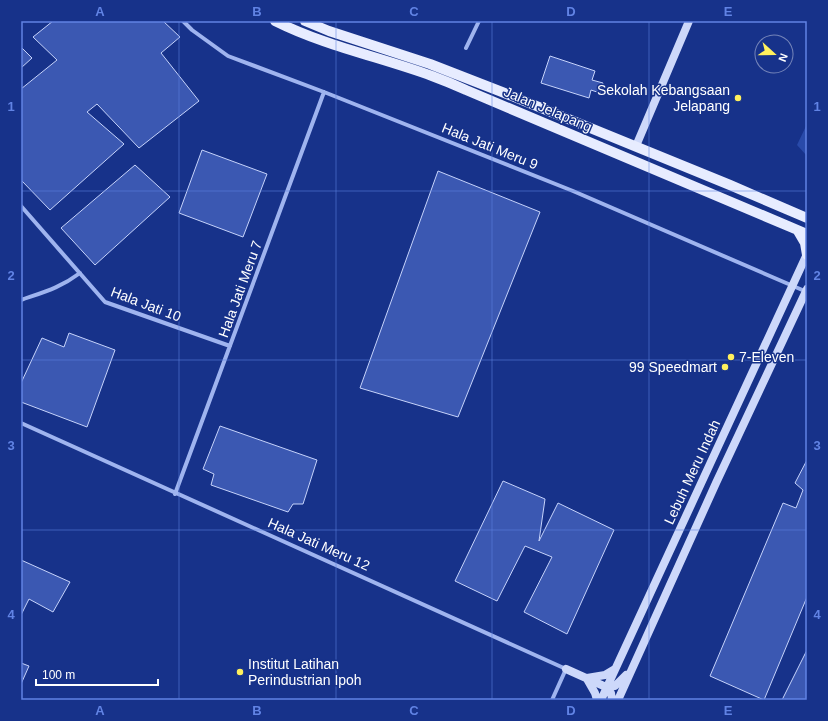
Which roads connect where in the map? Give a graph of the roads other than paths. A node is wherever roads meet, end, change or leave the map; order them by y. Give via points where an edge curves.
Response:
1 (183, 21) edge
2 (275, 21) edge
3 (305, 21) edge
4 (479, 21) edge
5 (689, 21) edge
6 (466, 48) dead end
7 (324, 92) junction
8 (636, 146) junction
9 (605, 148) junction
10 (659, 171) junction
11 (21, 207) edge
12 (807, 218) edge
13 (803, 232) edge
14 (807, 254) edge
15 (80, 273) junction
16 (793, 286) junction
17 (807, 291) edge
18 (21, 300) edge
19 (230, 346) junction
20 (21, 424) edge
21 (175, 494) junction
22 (634, 664) junction
23 (615, 669) junction
24 (566, 670) junction
25 (586, 678) junction
26 (606, 687) junction
27 (552, 700) edge
28 (597, 700) edge
29 (601, 700) edge
30 (612, 700) edge
31 (618, 700) edge

1 - 7 street, Hala Jati Meru 9 via 228,56
2 - 9 main road, Jalan Jelapang via 325,42 431,76
3 - 8 main road, Jalan Jelapang via 430,64
4 - 6 street
5 - 8 main road
7 - 16 street, Hala Jati Meru 9 via 573,191
7 - 19 street, Hala Jati Meru 7
8 - 9 main road via 623,151
8 - 10 main road via 641,159
8 - 12 main road, Jalan Jelapang
9 - 10 main road, Jalan Jelapang
10 - 13 main road, Jalan Jelapang
11 - 15 street, Hala Jati 10
13 - 14 main road
14 - 16 main road, Lebuh Meru Indah
15 - 18 street via 55,289
15 - 19 street, Hala Jati 10 via 105,302
16 - 17 street, Hala Jati Meru 9
16 - 23 main road, Lebuh Meru Indah
17 - 22 main road, Lebuh Meru Indah via 718,477
19 - 21 street, Hala Jati Meru 7
20 - 21 street, Hala Jati Meru 12
21 - 24 street, Hala Jati Meru 12
22 - 26 main road via 617,685
22 - 31 main road, Lebuh Meru Indah
23 - 25 main road via 601,676
23 - 26 main road, Lebuh Meru Indah
24 - 25 main road, Hala Jati Meru 12
24 - 27 street
25 - 26 main road, Hala Jati Meru 12
25 - 28 main road
26 - 29 main road, Lebuh Meru Indah
26 - 30 main road via 611,693

